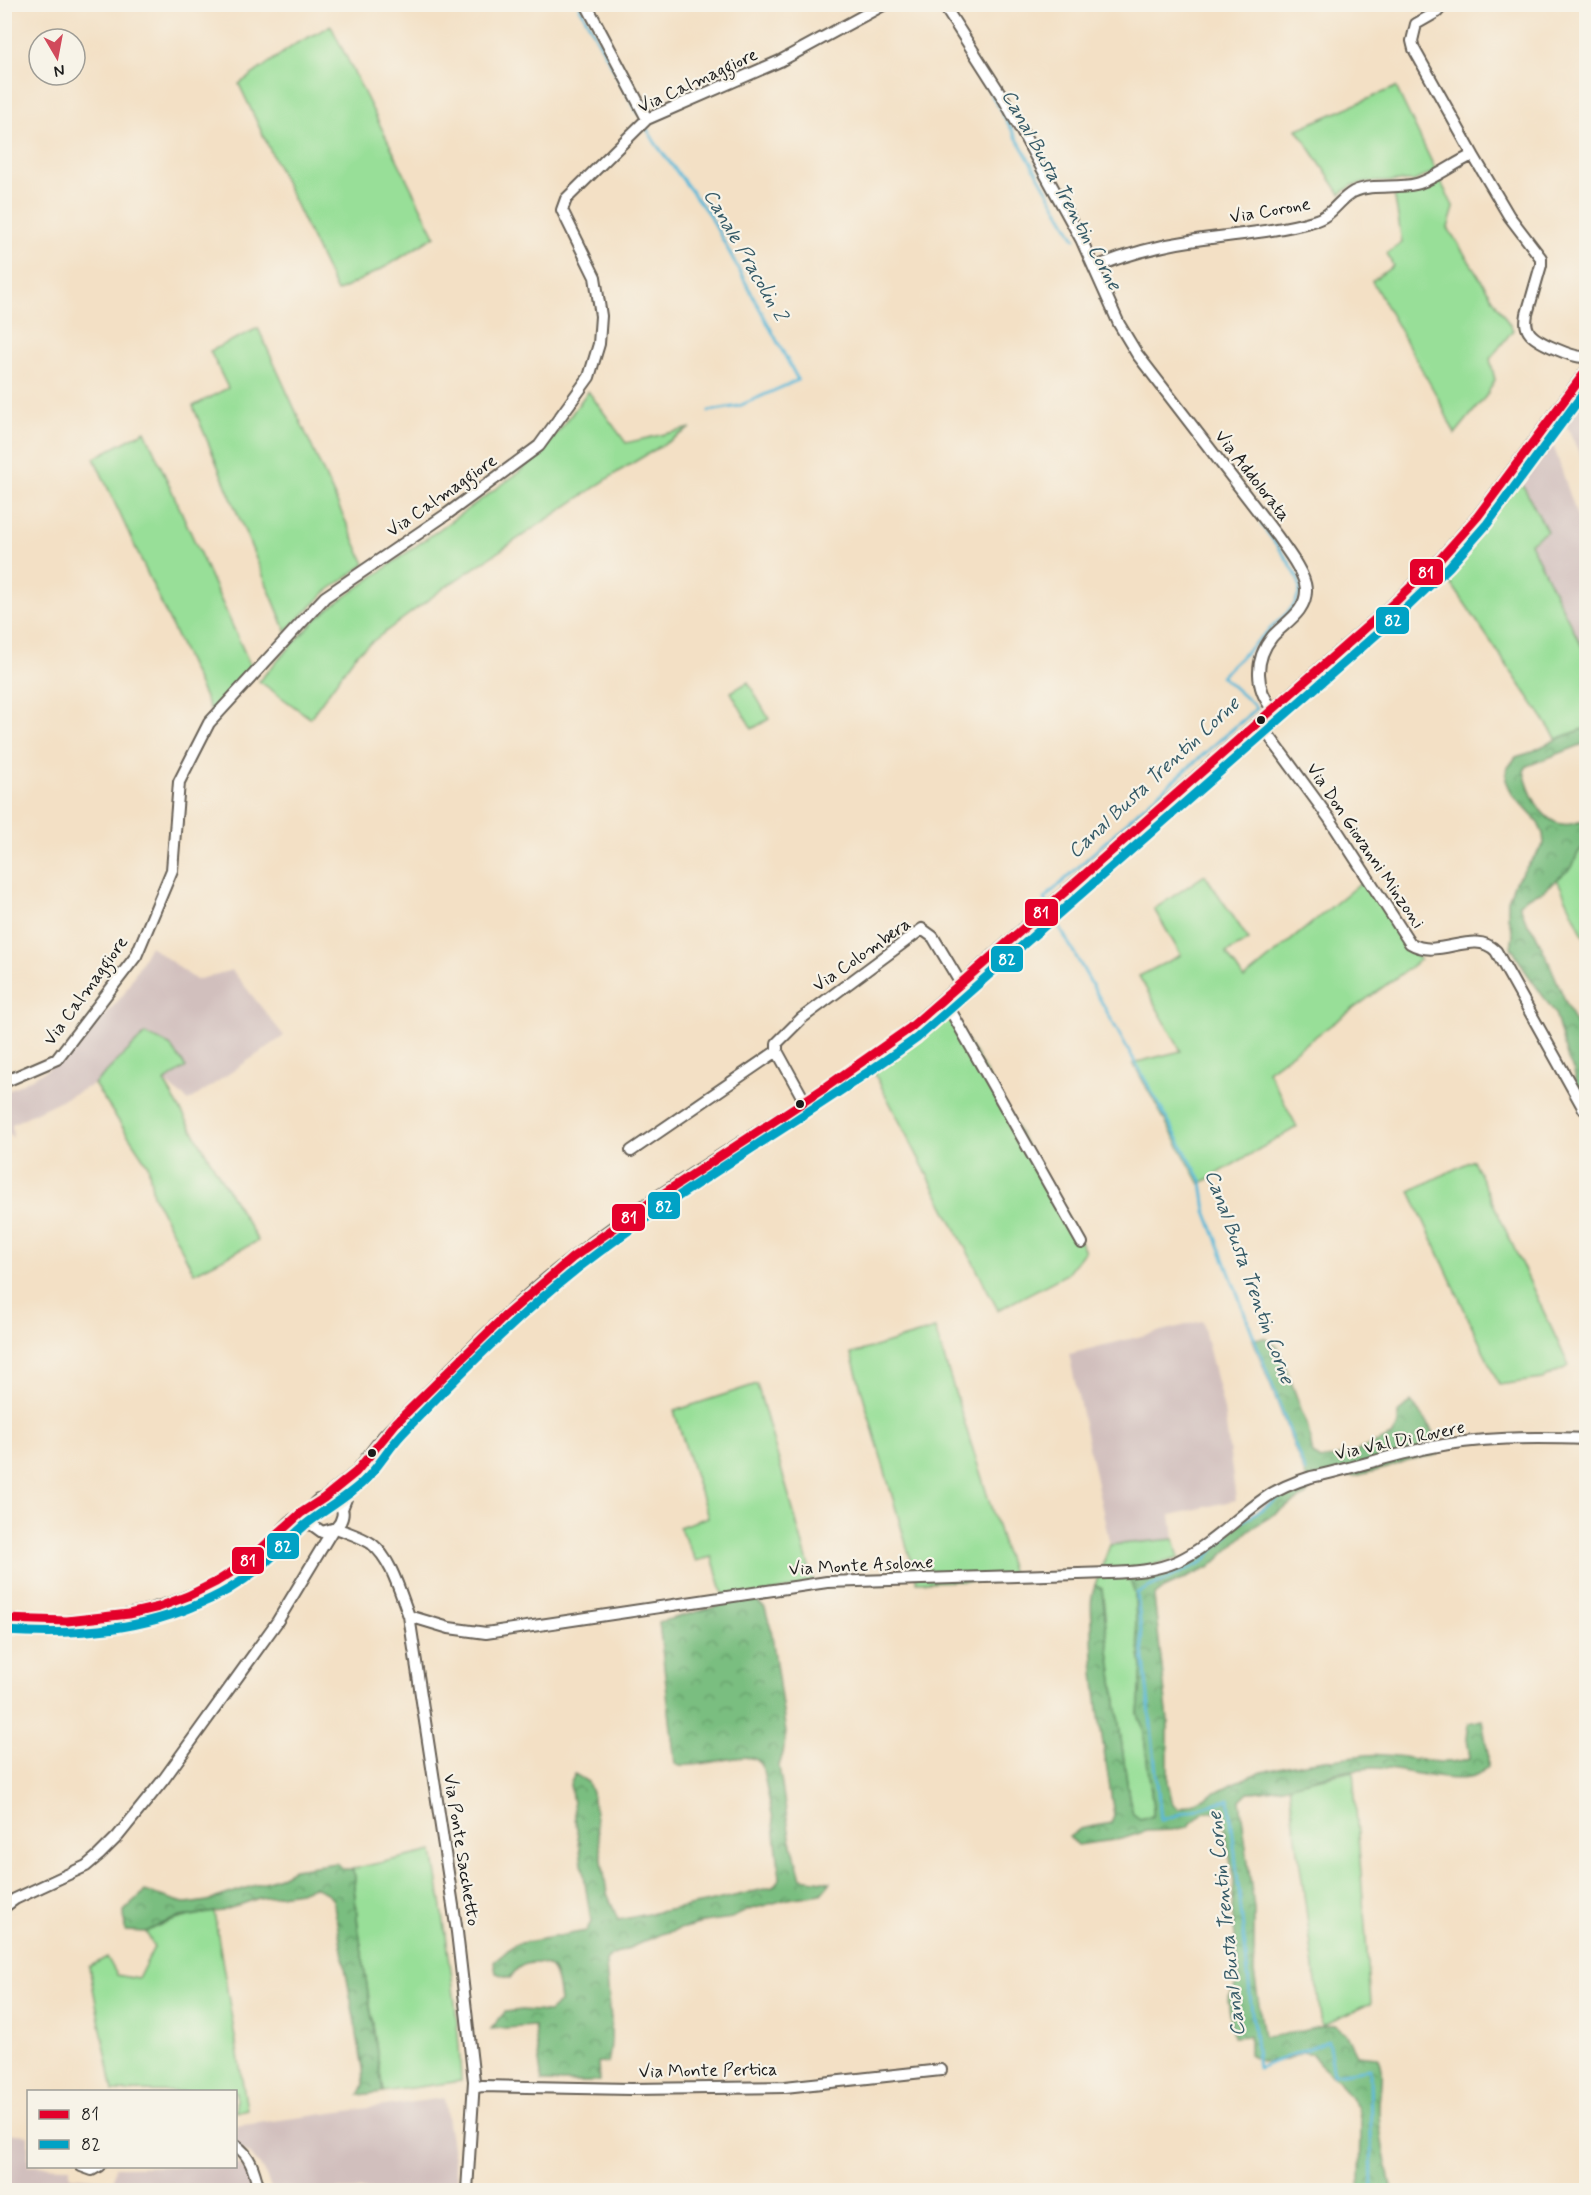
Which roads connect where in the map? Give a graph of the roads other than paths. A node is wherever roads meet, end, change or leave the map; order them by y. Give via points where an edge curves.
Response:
1 (586, 4) edge
2 (885, 4) edge
3 (943, 4) edge
4 (1444, 4) edge
5 (647, 119) junction
6 (1473, 155) junction
7 (1095, 267) junction
8 (1586, 355) edge
9 (1587, 371) edge
10 (1273, 710) junction
11 (1259, 722) junction
12 (961, 984) junction
13 (944, 999) junction
14 (777, 1051) junction
15 (4, 1082) edge
16 (804, 1102) junction
17 (1586, 1111) edge
18 (631, 1150) dead end
19 (1082, 1243) dead end
20 (1587, 1439) edge
21 (356, 1472) junction
22 (1294, 1482) joint
23 (324, 1497) junction
24 (309, 1509) junction
25 (342, 1509) junction
26 (314, 1527) junction
27 (337, 1527) junction
28 (283, 1531) junction
29 (321, 1550) junction
30 (409, 1616) junction
31 (4, 1619) edge
32 (4, 1907) edge
33 (941, 2070) dead end
34 (474, 2088) junction
35 (237, 2147) edge
36 (259, 2190) edge
37 (467, 2190) edge

1 - 5 street
2 - 5 street, Via Calmaggiore via 780,61
3 - 7 street, Via Addolorata via 1005,101
4 - 6 street via 1416,24 1412,41
5 - 15 street, Via Calmaggiore via 566,199 562,210 596,277 600,344 589,377 539,446 325,597 209,723 179,782 172,870 136,956 57,1059
6 - 7 street, Via Corone via 1420,183 1354,192 1328,216 1315,221 1168,245
6 - 8 street via 1509,216 1541,258 1527,329 1534,338 1571,356
7 - 10 street, Via Addolorata via 1119,324 1137,354 1277,536 1301,575 1306,589 1302,606 1273,636 1259,667 1261,690
9 - 10 street via 1459,538
10 - 11 street
11 - 12 street
11 - 17 street, Via Don Giovanni Minzoni via 1329,818 1410,943 1431,950 1479,942 1496,951
12 - 13 street
12 - 14 street, Via Colombera via 933,937 922,928 802,1017 777,1043
13 - 16 street via 876,1054
13 - 19 street
14 - 16 street
14 - 18 street, Via Colombera
16 - 21 street via 630,1217 551,1275 396,1424
20 - 22 street, Via Val Di Rovere via 1467,1442 1427,1448
21 - 23 street
21 - 25 street
22 - 30 street, Via Monte Asolone via 1265,1498 1190,1555 1149,1570 827,1582 486,1633 449,1628
23 - 24 street
23 - 25 street via 335,1500
24 - 26 street
24 - 28 street
25 - 27 street
26 - 27 street
26 - 28 street
26 - 29 street
27 - 29 street
27 - 30 street, Via Ponte Sacchetto via 381,1552
28 - 31 street via 223,1578 154,1608 84,1622
29 - 32 street via 277,1622 118,1836 86,1866
30 - 34 street, Via Ponte Sacchetto via 457,1932
33 - 34 street, Via Monte Pertica via 785,2087
34 - 37 street, Via Ponte Sacchetto
35 - 36 street via 244,2151

